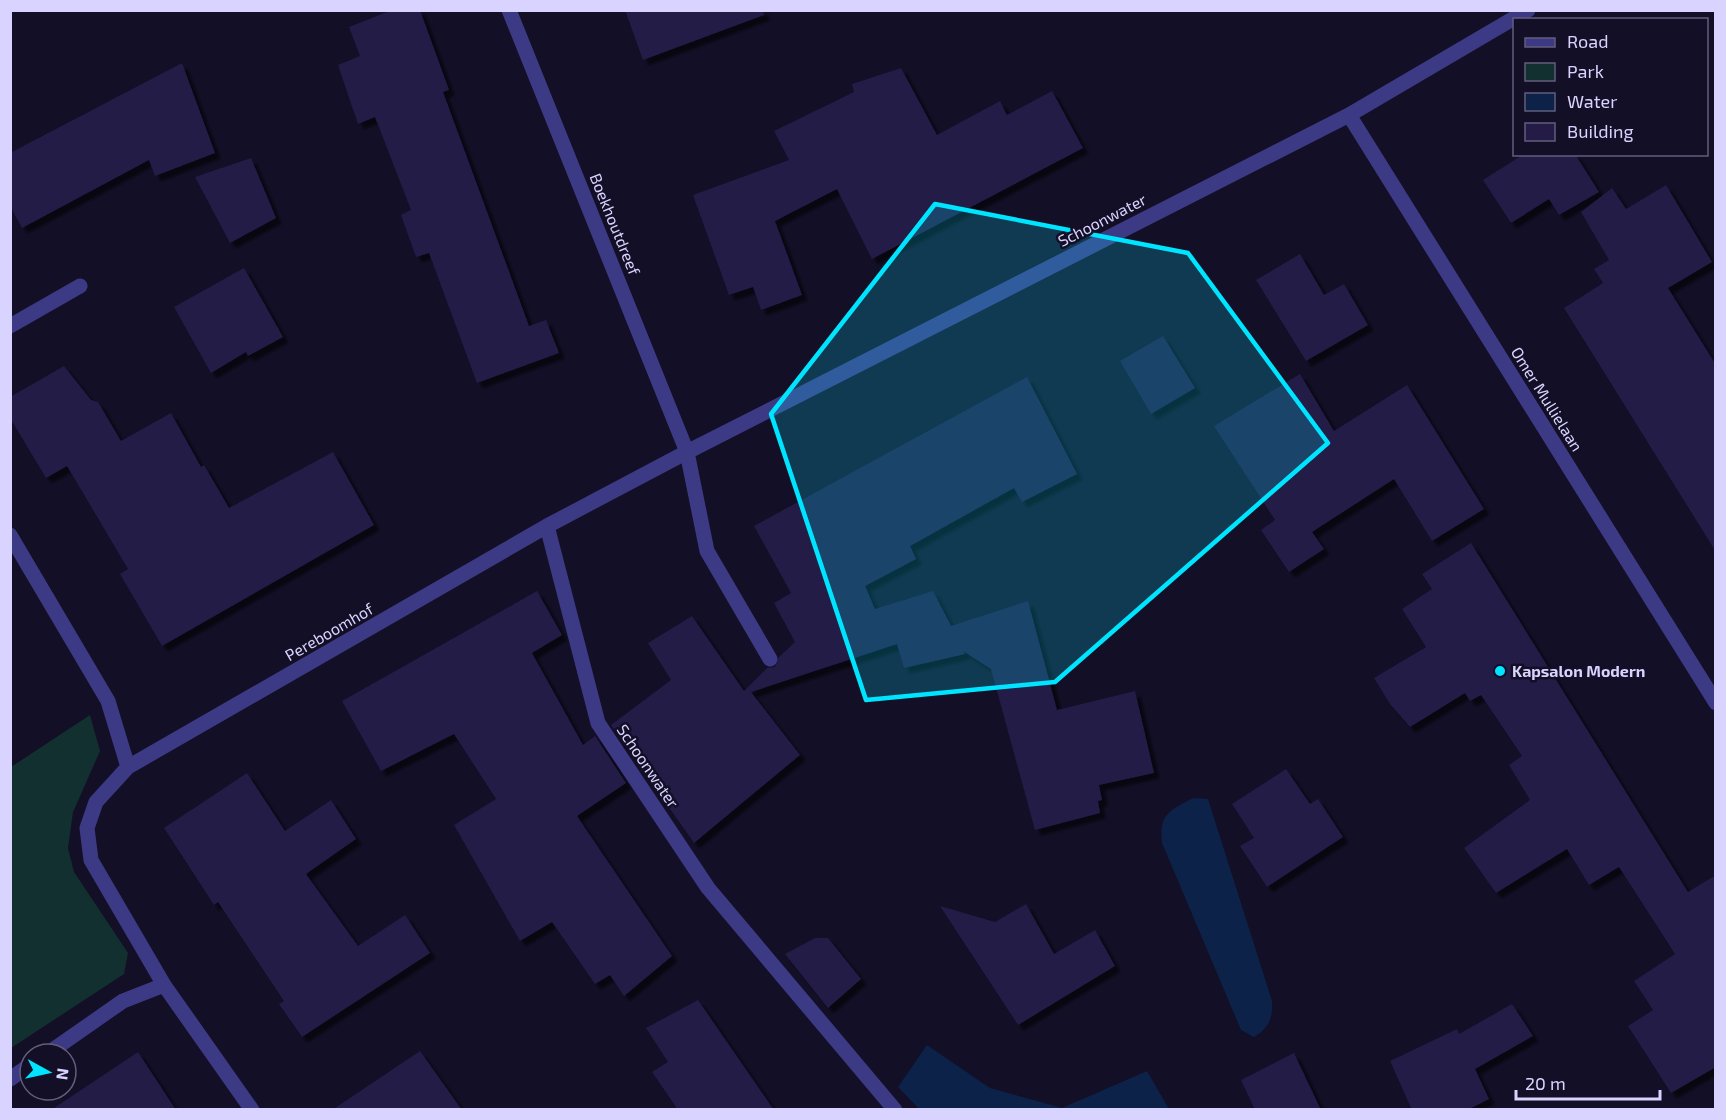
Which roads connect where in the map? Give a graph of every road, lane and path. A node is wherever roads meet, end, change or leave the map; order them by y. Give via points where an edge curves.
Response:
1 (509, 10) edge
2 (1528, 10) edge
3 (1514, 18) edge
4 (1513, 19) edge
5 (1349, 115) junction
6 (80, 286) dead end
7 (10, 326) edge
8 (687, 452) junction
9 (548, 526) junction
10 (10, 535) edge
11 (770, 659) dead end
12 (1716, 703) edge
13 (128, 767) junction
14 (164, 985) junction
15 (63, 1042) edge
16 (252, 1110) edge
17 (895, 1110) edge

1 - 8 street, Boekhoutdreef
2 - 3 street, Schoonwater
4 - 5 street, Schoonwater
5 - 8 street, Schoonwater
5 - 12 street, Omer Mullielaan
6 - 7 street
8 - 9 street, Schoonwater
8 - 11 street via 707,551
9 - 13 street, Pereboomhof
9 - 17 street, Schoonwater via 598,723 708,888
10 - 13 street via 108,701
13 - 14 street, Pereboomhof via 96,802 87,828 91,860
14 - 15 street via 123,1001
14 - 16 street, Pereboomhof

